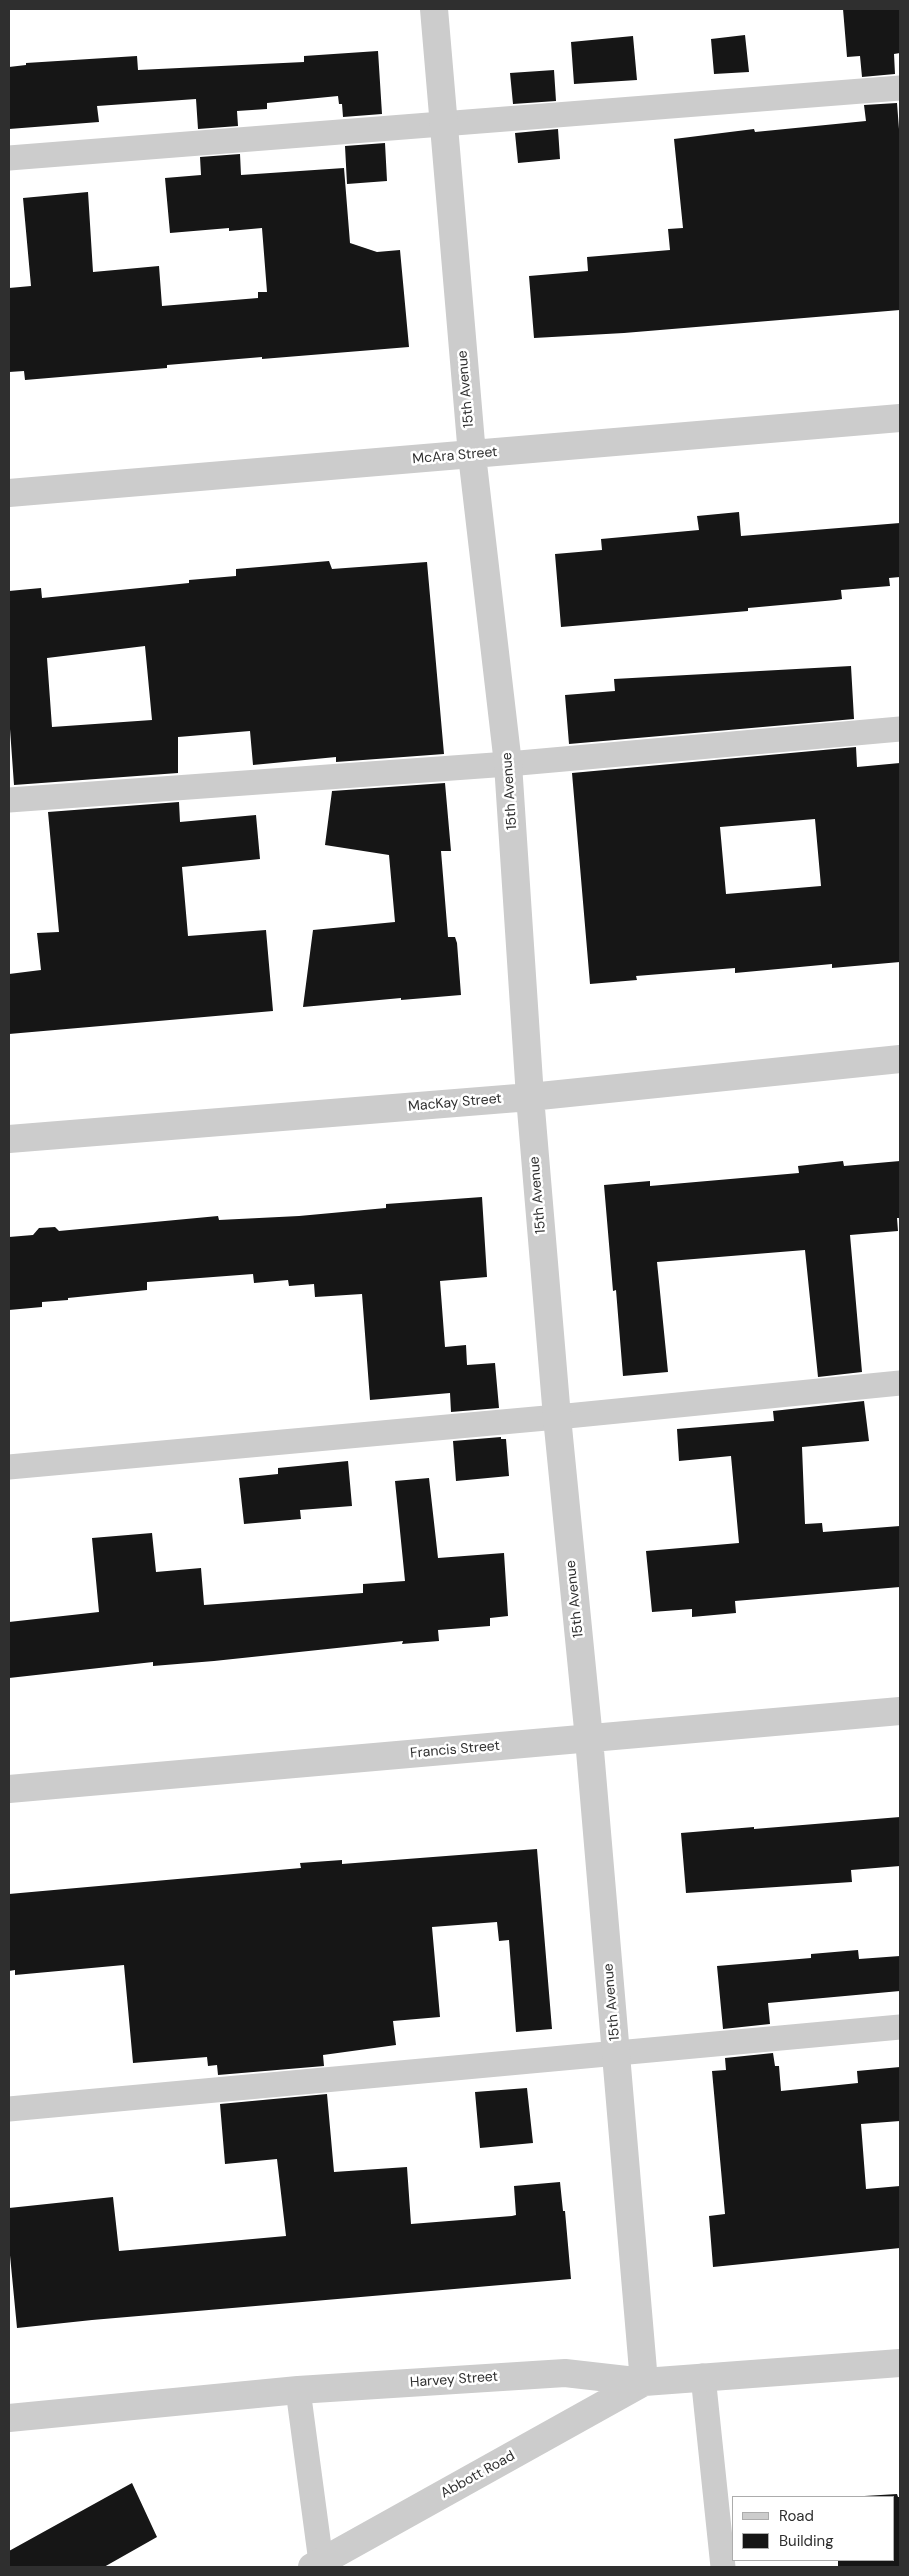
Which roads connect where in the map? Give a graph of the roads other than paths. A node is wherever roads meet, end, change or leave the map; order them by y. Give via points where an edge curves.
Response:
1 (434, 9) edge
2 (900, 88) edge
3 (443, 122) junction
4 (9, 158) edge
5 (900, 418) edge
6 (472, 455) junction
7 (9, 493) edge
8 (900, 729) edge
9 (508, 764) junction
10 (9, 800) edge
11 (900, 1059) edge
12 (530, 1097) junction
13 (9, 1139) edge
14 (900, 1383) edge
15 (556, 1418) junction
16 (9, 1467) edge
17 (900, 1711) edge
18 (589, 1738) junction
19 (9, 1789) edge
20 (900, 2027) edge
21 (616, 2052) junction
22 (9, 2109) edge
23 (900, 2363) edge
24 (703, 2376) junction
25 (644, 2382) junction
26 (298, 2390) junction
27 (9, 2418) edge
28 (316, 2565) edge
29 (723, 2567) edge

1 - 3 street, 15th Avenue
2 - 3 lane
3 - 4 lane
3 - 6 street, 15th Avenue
5 - 6 street, McAra Street
6 - 7 street, McAra Street
6 - 9 street, 15th Avenue
8 - 9 lane
9 - 10 lane
9 - 12 street, 15th Avenue
11 - 12 street, MacKay Street
12 - 13 street, MacKay Street
12 - 15 street, 15th Avenue
14 - 15 lane
15 - 16 lane
15 - 18 street, 15th Avenue
17 - 18 street, Francis Street
18 - 19 street, Francis Street
18 - 21 street, 15th Avenue
20 - 21 lane
21 - 22 lane
21 - 25 street, 15th Avenue
23 - 24 street, Harvey Street
24 - 25 street, Harvey Street
24 - 29 lane
25 - 26 street, Harvey Street via 565,2373
25 - 28 street, Abbott Road
26 - 27 street, Harvey Street
26 - 28 lane

